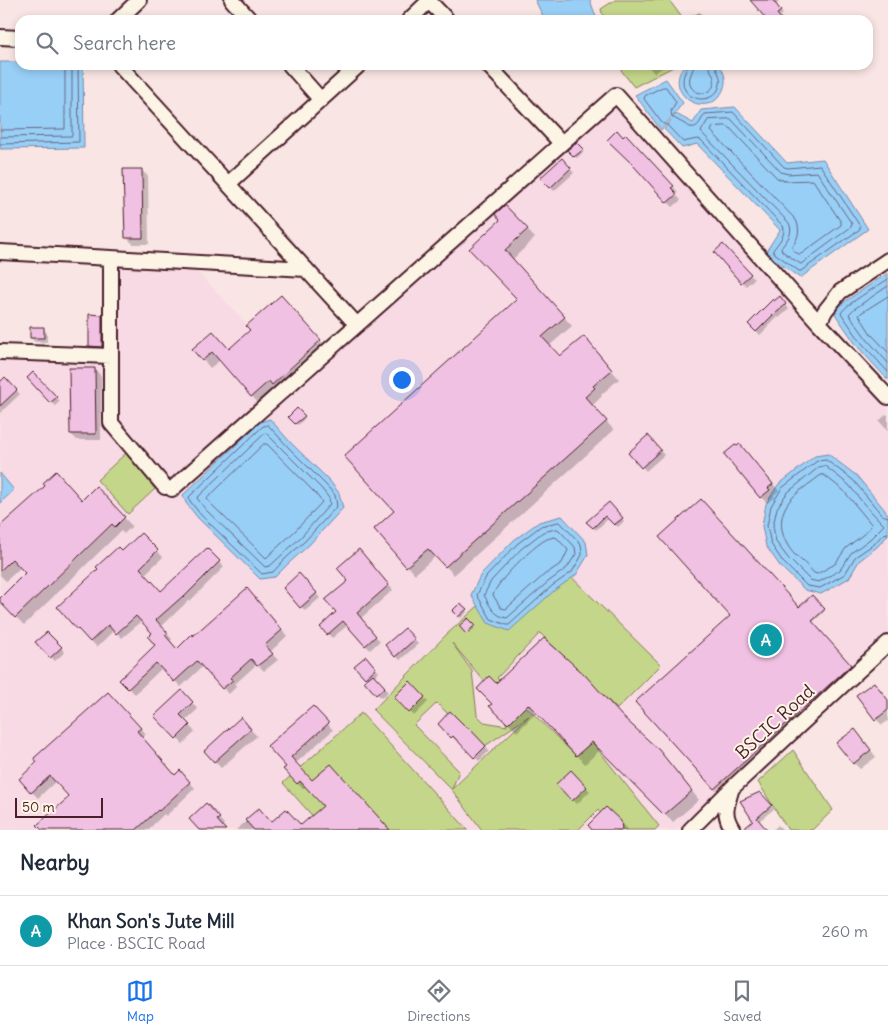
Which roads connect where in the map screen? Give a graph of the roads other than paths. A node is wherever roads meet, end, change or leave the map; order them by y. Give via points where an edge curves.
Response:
1 (139, 0) edge
2 (232, 0) edge
3 (429, 1) edge
4 (123, 15) edge
5 (246, 15) edge
6 (414, 15) edge
7 (442, 15) edge
8 (0, 37) edge
9 (15, 38) edge
10 (124, 70) edge
11 (294, 70) edge
12 (354, 70) edge
13 (493, 70) edge
14 (321, 100) junction
15 (561, 144) junction
16 (228, 184) junction
17 (0, 252) edge
18 (111, 258) junction
19 (888, 260) edge
20 (306, 269) junction
21 (819, 322) junction
22 (356, 325) junction
23 (0, 352) edge
24 (111, 356) junction
25 (888, 397) edge
26 (888, 643) edge
27 (732, 788) junction
28 (690, 830) edge
29 (733, 830) edge

1 - 4 street
2 - 5 street
3 - 6 street
3 - 7 street
8 - 9 street
10 - 16 street
11 - 14 street
12 - 14 street
13 - 15 street
14 - 16 street
15 - 21 street via 616,95
15 - 22 street
16 - 20 street
17 - 18 street
18 - 20 street
18 - 24 street
19 - 21 street via 840,292
20 - 22 street
21 - 25 street
22 - 24 street via 169,488 111,423
23 - 24 street
26 - 27 street, BSCIC Road
27 - 28 street, BSCIC Road
27 - 29 street via 726,807

